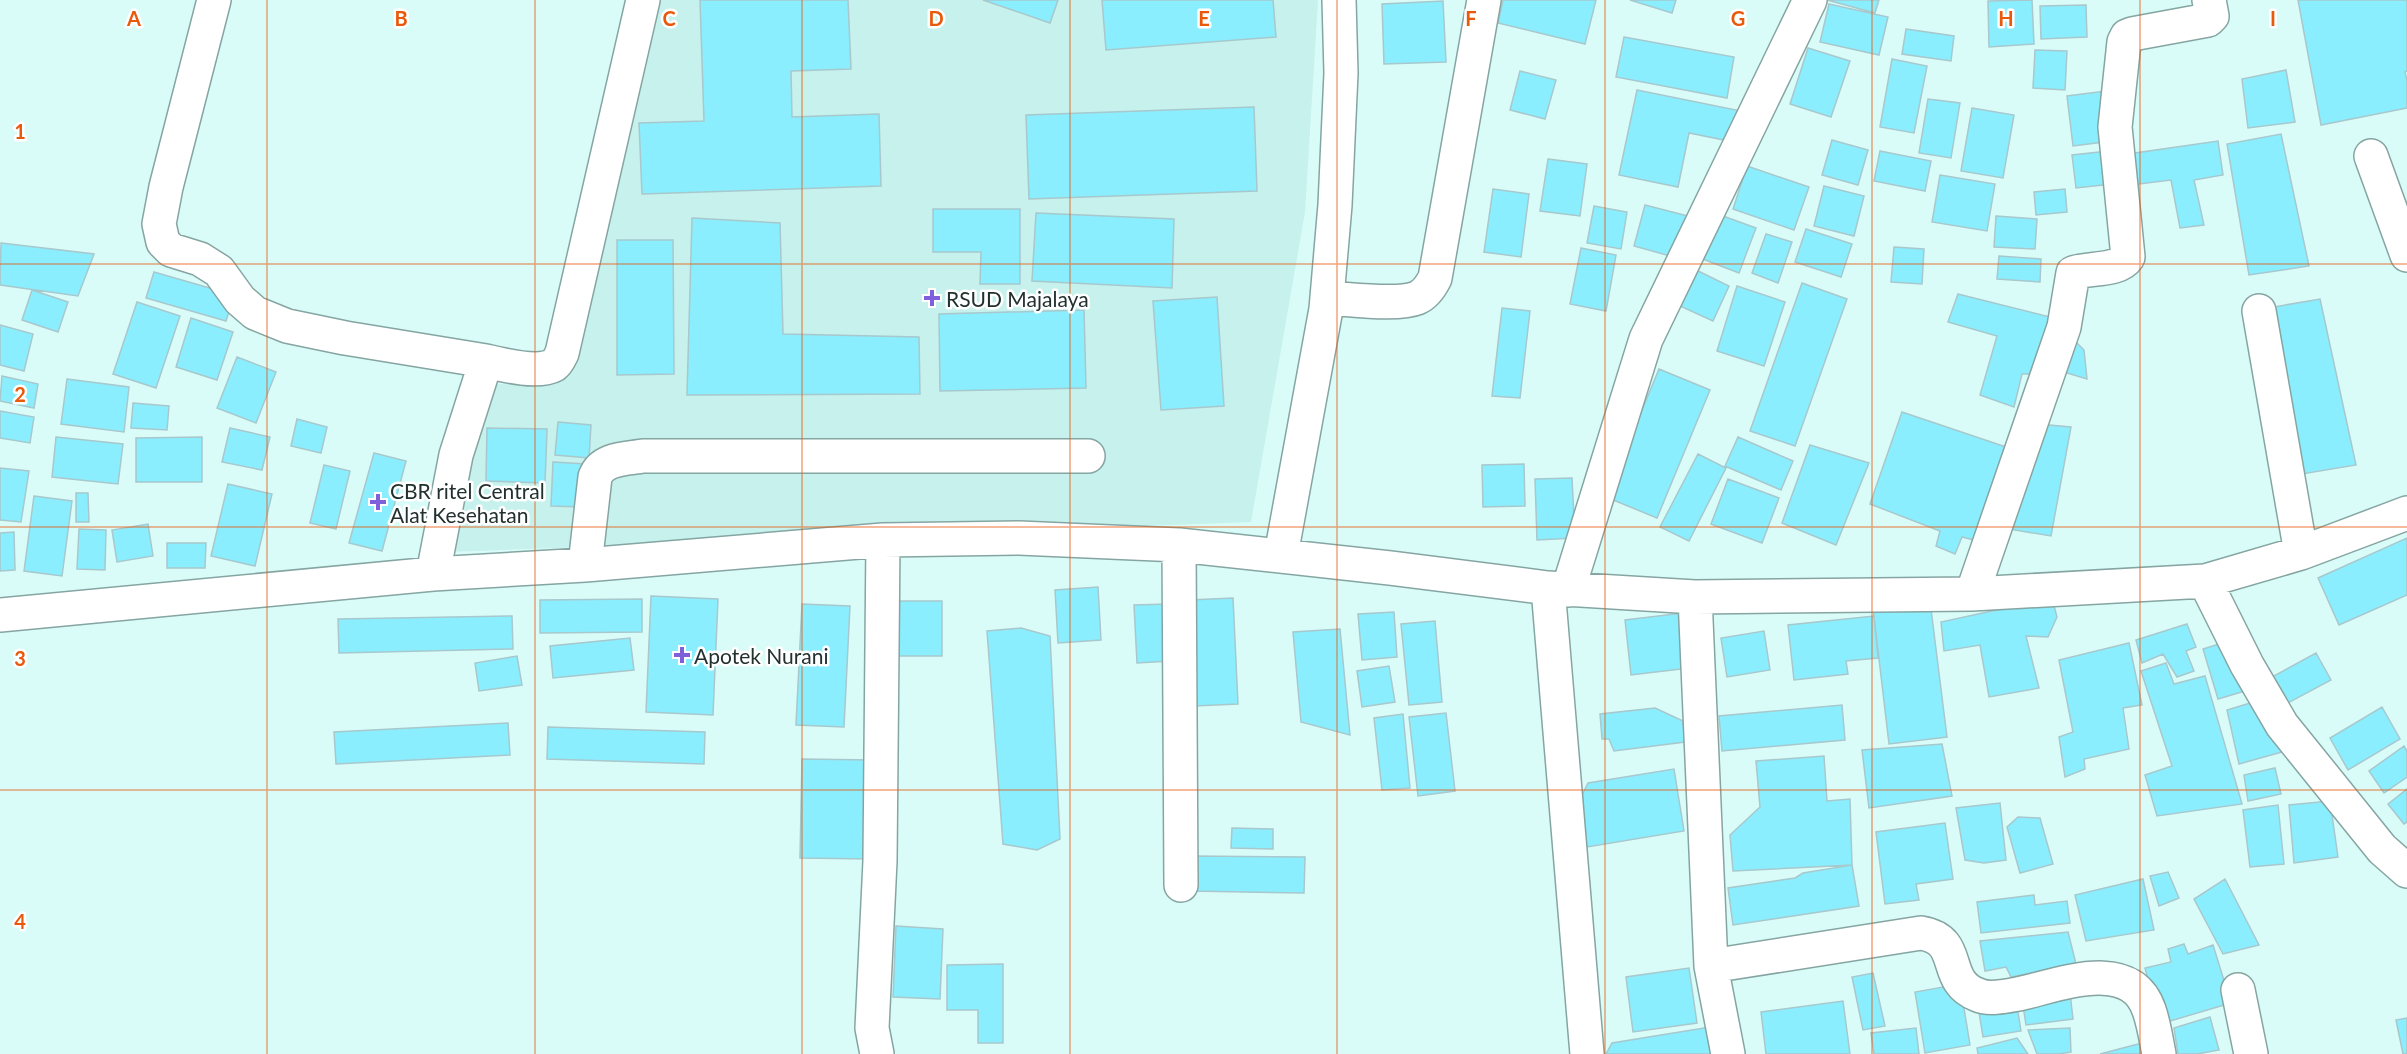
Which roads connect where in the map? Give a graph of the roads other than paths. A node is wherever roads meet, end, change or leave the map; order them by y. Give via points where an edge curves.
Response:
1 (214, 0) edge
2 (643, 0) edge
3 (1340, 0) edge
4 (1484, 0) edge
5 (1810, 0) edge
6 (2209, 0) edge
7 (2371, 156) dead end
8 (2407, 255) edge
9 (1327, 298) junction
10 (2259, 311) dead end
11 (486, 361) junction
12 (1088, 456) dead end
13 (2407, 513) edge
14 (883, 540) junction
15 (1179, 545) junction
16 (2301, 553) junction
17 (1281, 555) junction
18 (585, 565) junction
19 (433, 574) junction
20 (2205, 580) junction
21 (1558, 589) junction
22 (1972, 594) junction
23 (1695, 597) junction
24 (0, 615) edge
25 (2407, 871) edge
26 (1182, 885) dead end
27 (1711, 966) junction
28 (2238, 990) dead end
29 (878, 1054) edge
30 (1587, 1054) edge
31 (1728, 1054) edge
32 (2159, 1054) edge
33 (2251, 1054) edge

1 - 11 street via 166,187 159,224 163,242 171,250 200,259 219,271 255,313 287,326
2 - 11 street via 562,353 548,368
3 - 9 street via 1341,73
4 - 9 street via 1436,278 1429,290 1403,301
5 - 21 street via 1646,339
6 - 22 street via 2212,16 2208,20 2132,34 2124,42 2115,127 2128,257 2114,266 2073,273 2064,327
7 - 8 street
9 - 17 street
10 - 16 street
11 - 19 street via 456,455
12 - 18 street via 643,456 611,461 599,468 595,477
13 - 16 street
14 - 15 street via 1019,538
14 - 18 street
14 - 29 street via 880,861 872,1028
15 - 17 street
15 - 26 street
16 - 20 street
17 - 21 street
18 - 19 street
19 - 24 street
20 - 22 street
20 - 25 street via 2282,725 2382,849
21 - 23 street
21 - 30 street
22 - 23 street
23 - 27 street
27 - 31 street
27 - 32 street via 1921,933 1933,935 1948,950 1955,974 1979,996 2005,996 2083,978 2112,978 2138,991 2148,1008
28 - 33 street

